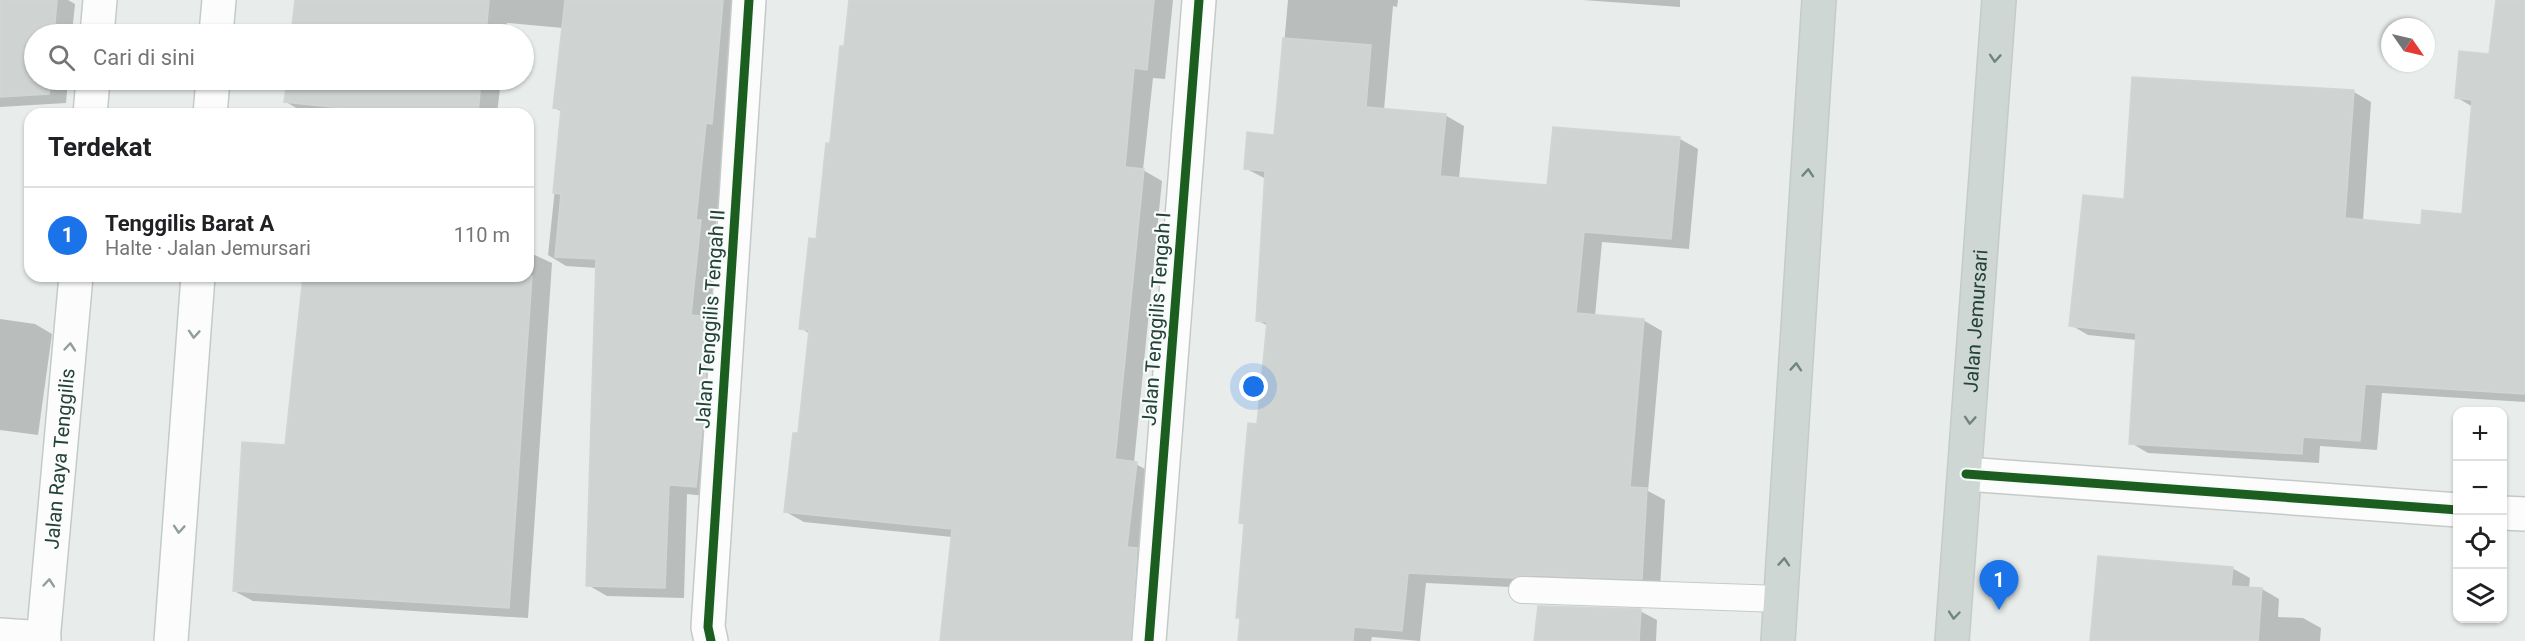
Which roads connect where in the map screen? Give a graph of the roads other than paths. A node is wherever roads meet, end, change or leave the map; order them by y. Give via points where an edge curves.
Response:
1 (100, 0) edge
2 (219, 0) edge
3 (749, 0) edge
4 (1199, 0) edge
5 (1819, 0) edge
6 (1999, 0) edge
7 (98, 24) edge
8 (217, 24) edge
9 (92, 90) edge
10 (212, 90) edge
11 (91, 108) edge
12 (211, 108) edge
13 (75, 282) edge
14 (198, 282) edge
15 (1966, 474) junction
16 (2453, 510) edge
17 (2507, 513) edge
18 (2525, 514) edge
19 (1522, 590) dead end
20 (1782, 599) junction
21 (0, 634) edge
22 (43, 640) edge
23 (171, 641) edge
24 (711, 641) edge
25 (1149, 641) edge
26 (1778, 641) edge
27 (1952, 641) edge

1 - 7 street
2 - 8 street
3 - 24 street, Jalan Tenggilis Tengah II via 708,627
4 - 25 street, Jalan Tenggilis Tengah I
20 -> 5 main road
6 -> 15 main road, Jalan Jemursari
9 - 11 street
10 - 12 street
22 -> 13 street, Jalan Raya Tenggilis
14 -> 23 street
15 - 16 street
15 -> 27 main road, Jalan Jemursari
17 - 18 street
19 - 20 lane
20 - 26 main road
21 - 22 street

